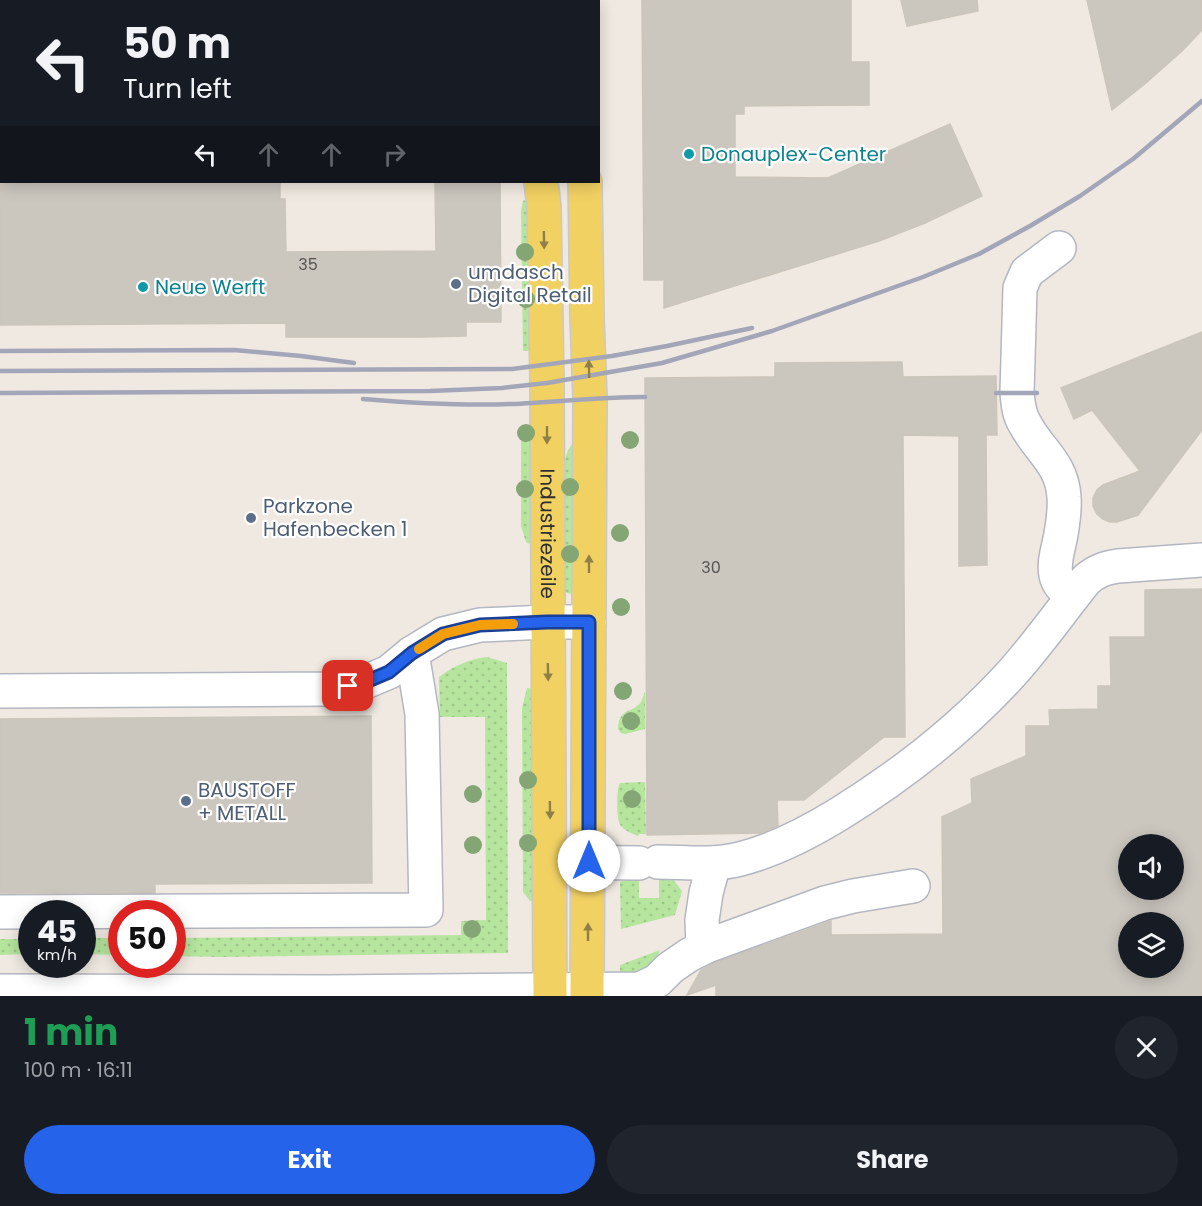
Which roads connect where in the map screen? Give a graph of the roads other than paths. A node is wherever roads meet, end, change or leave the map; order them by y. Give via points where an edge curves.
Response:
1 (541, 183) edge
2 (585, 183) edge
3 (1059, 248) dead end
4 (1202, 560) edge
5 (1073, 596) junction
6 (547, 622) junction
7 (589, 622) junction
8 (412, 653) junction
9 (0, 691) edge
10 (589, 861) junction
11 (550, 862) junction
12 (714, 863) junction
13 (913, 886) dead end
14 (0, 912) edge
15 (703, 948) junction
16 (665, 990) edge
17 (0, 992) edge
18 (550, 993) edge
19 (587, 993) edge

1 -> 6 main road, Industriezeile via 547,383
7 -> 2 main road via 590,399
3 - 5 street via 1027,272 1020,288 1017,393 1024,423 1056,467 1061,482 1064,514 1056,574 1066,592
4 - 5 street via 1104,568 1086,580
5 - 12 street via 989,697 888,783 788,842 738,860
6 - 7 street
6 - 8 street via 480,625 443,634
6 -> 11 main road, Industriezeile
7 - 10 main road
8 - 9 street via 389,672 363,683 332,689
8 - 14 street via 422,714 426,910
10 - 11 street
10 - 12 street
19 -> 10 main road
11 - 18 main road, Industriezeile
12 - 15 street via 702,920
13 - 15 street via 825,903
15 - 16 street via 675,964 657,981
16 - 19 street
17 - 18 street
18 - 19 street

